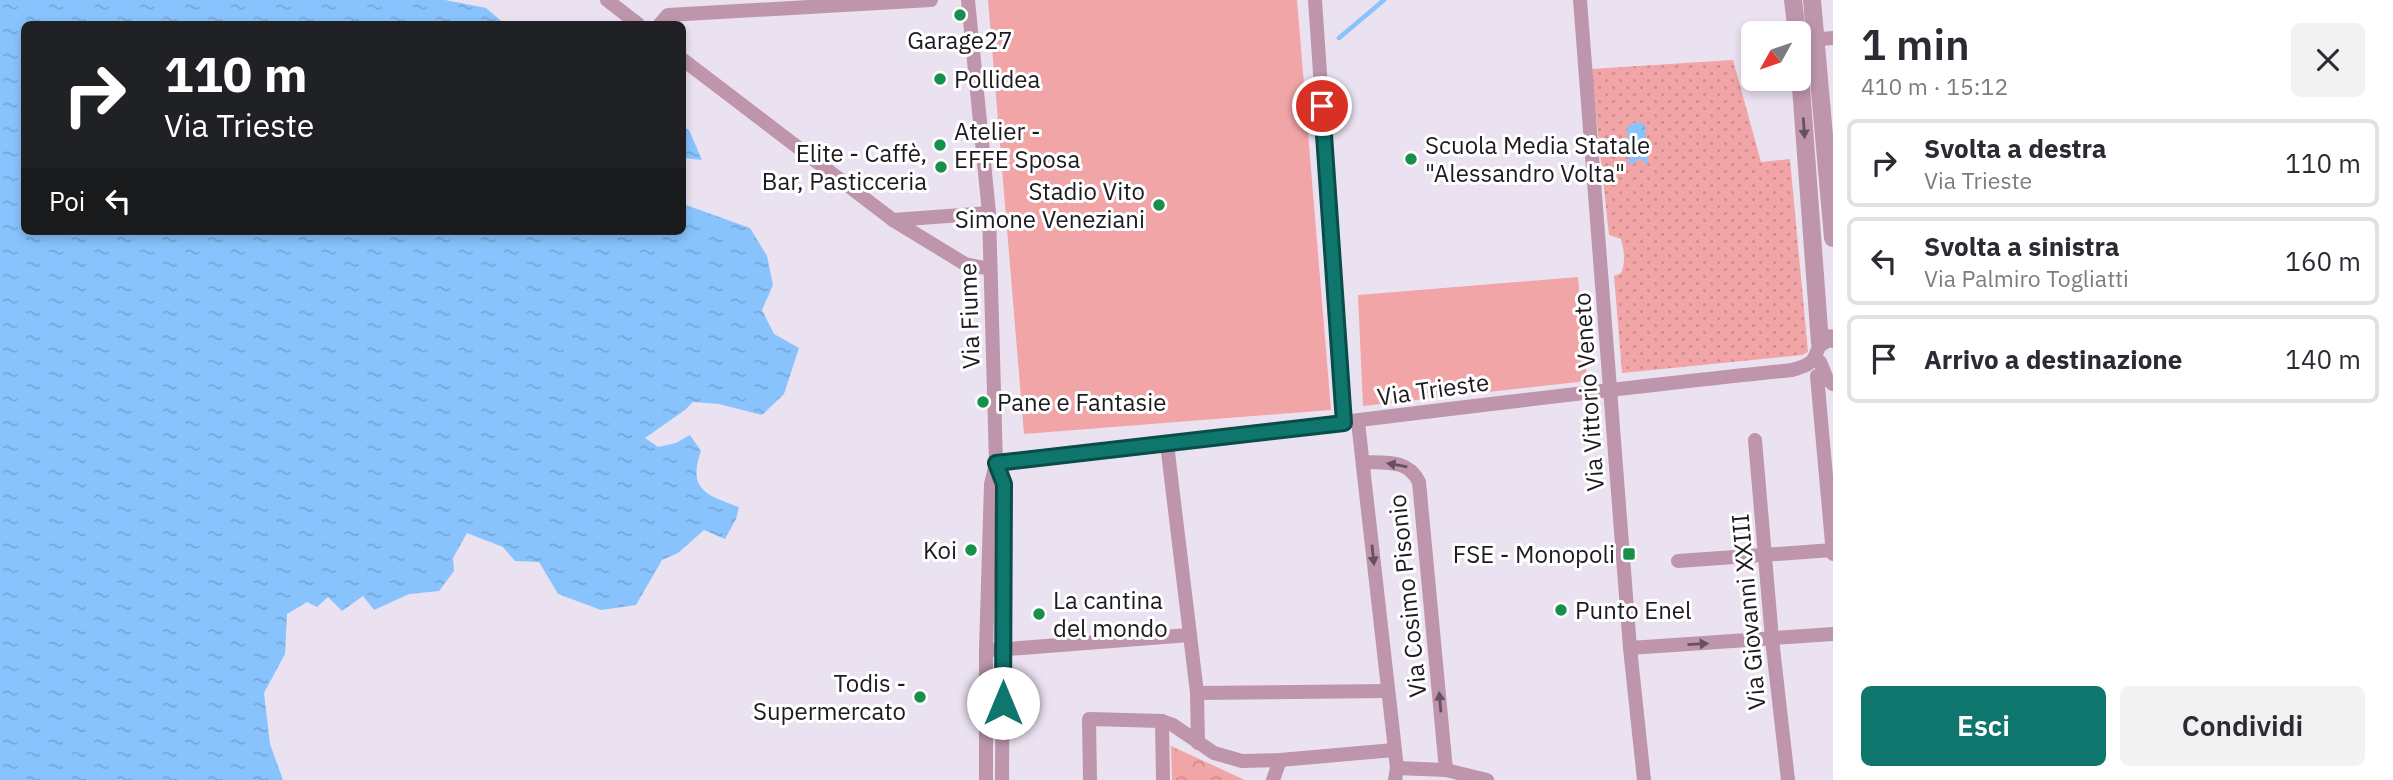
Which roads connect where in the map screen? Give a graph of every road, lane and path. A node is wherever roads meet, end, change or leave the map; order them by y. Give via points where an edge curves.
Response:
1 (607, 0) edge
2 (932, 0) edge
3 (968, 0) edge
4 (1315, 0) edge
5 (1580, 0) edge
6 (1793, 0) edge
7 (1812, 0) edge
8 (634, 21) edge
9 (663, 21) edge
10 (1796, 21) edge
11 (1816, 40) edge
12 (686, 62) edge
13 (1801, 91) edge
14 (1829, 166) edge
15 (1807, 169) junction
16 (989, 213) junction
17 (893, 220) junction
18 (1833, 238) edge
19 (990, 269) junction
20 (1827, 341) edge
21 (1792, 370) junction
22 (1826, 380) edge
23 (1611, 388) junction
24 (1351, 422) junction
25 (1755, 440) dead end
26 (1167, 444) junction
27 (1363, 462) junction
28 (996, 463) junction
29 (1833, 551) edge
30 (1765, 555) junction
31 (1678, 561) dead end
32 (1833, 634) edge
33 (1190, 635) junction
34 (1772, 639) junction
35 (1630, 648) junction
36 (986, 650) junction
37 (1003, 650) junction
38 (1387, 691) junction
39 (1197, 693) junction
40 (1162, 721) junction
41 (1198, 743) junction
42 (1394, 750) junction
43 (1280, 760) junction
44 (1446, 770) junction
45 (1396, 774) edge
46 (986, 780) edge
47 (1002, 780) edge
48 (1090, 780) edge
49 (1163, 780) edge
50 (1273, 780) edge
51 (1487, 780) edge
52 (1644, 780) edge
53 (1788, 780) edge

1 - 8 street
2 - 9 street via 668,15
3 - 16 street, Via Fiume
4 - 24 street, Via Cosimo Pisonio
5 - 23 street, Via Vittorio Veneto
6 - 10 street
7 - 11 street
11 - 14 street
12 - 17 street
13 -> 15 street
14 - 15 street
14 - 18 street
15 - 20 street
16 - 17 street
16 - 19 street, Via Fiume
17 - 19 street via 965,264
19 - 28 street, Via Fiume
20 - 21 street via 1809,365
20 - 22 street via 1820,363
21 - 22 street
21 - 23 street, Via Trieste
22 - 29 street
23 - 24 street, Via Trieste
23 - 35 street, Via Vittorio Veneto
24 - 26 street, Via Trieste
24 - 27 street, Via Cosimo Pisonio
25 - 30 street, Via Giovanni XXIII
26 - 28 street, Via Trieste
26 - 33 street
27 -> 38 street, Via Cosimo Pisonio
44 -> 27 street, Via Cosimo Pisonio via 1419,482 1401,464
28 - 36 street via 991,484
28 - 37 street via 1004,484
29 - 30 street
30 - 31 street
30 - 34 street, Via Giovanni XXIII
32 - 34 street
33 - 37 street
33 - 39 street
35 -> 34 street
34 - 53 street, Via Giovanni XXIII
35 - 52 street, Via Vittorio Veneto
36 - 37 street
36 - 46 street
37 - 47 street
38 - 39 street
38 - 42 street, Via Cosimo Pisonio
39 - 41 street
40 - 41 street
40 - 48 street via 1089,719
40 - 49 street
41 - 43 street via 1226,758
42 - 43 street
42 - 45 street, Via Cosimo Pisonio
43 - 50 street
44 - 45 street
44 - 51 street

